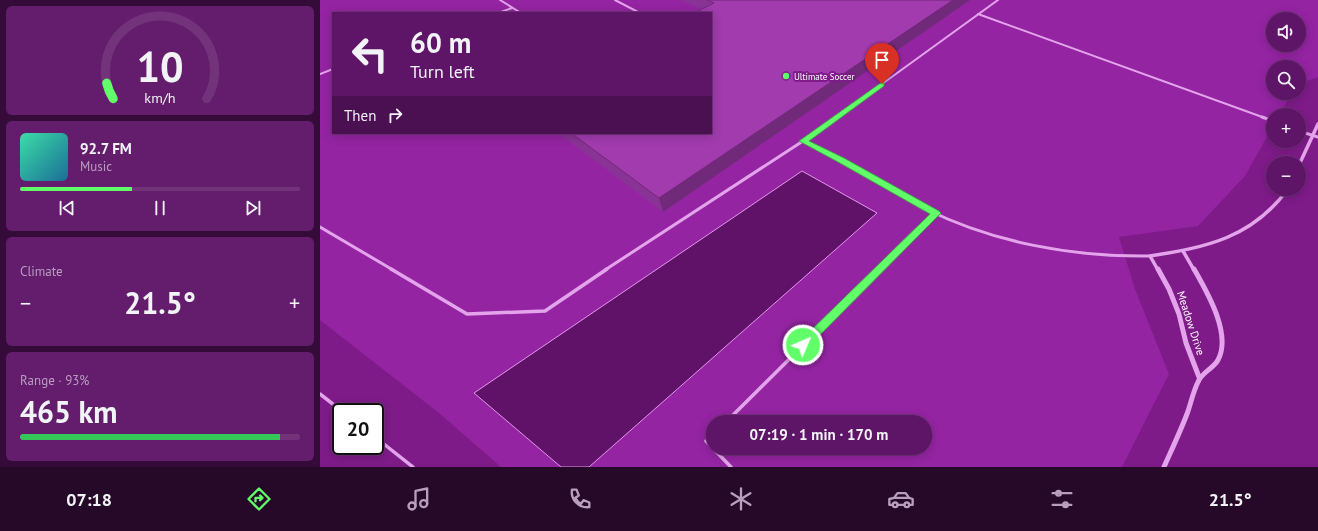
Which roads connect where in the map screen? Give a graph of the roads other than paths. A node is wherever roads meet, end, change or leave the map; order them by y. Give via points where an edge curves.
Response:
1 (500, 0) edge
2 (508, 0) edge
3 (615, 0) edge
4 (998, 0) edge
5 (503, 2) junction
6 (512, 8) junction
7 (501, 12) edge
8 (519, 12) edge
9 (638, 12) edge
10 (978, 14) junction
11 (332, 68) edge
12 (320, 74) edge
13 (1266, 118) edge
14 (1318, 124) edge
15 (1306, 134) edge
16 (1313, 136) junction
17 (1318, 138) edge
18 (803, 141) junction
19 (1303, 156) edge
20 (1283, 196) edge
21 (936, 213) junction
22 (320, 227) edge
23 (1183, 251) junction
24 (1150, 256) junction
25 (1199, 377) junction
26 (320, 394) edge
27 (332, 403) edge
28 (733, 415) edge
29 (384, 444) edge
30 (719, 455) edge
31 (413, 467) edge
32 (731, 467) edge
33 (1164, 467) edge

1 - 5 lane
2 - 5 lane
3 - 9 lane
4 - 10 lane
5 - 6 lane
6 - 7 lane
6 - 8 lane
10 - 13 lane
10 - 18 lane
11 - 12 lane
14 - 16 street
15 - 16 lane
16 - 17 lane
16 - 19 street
18 - 21 lane
18 - 22 lane via 545,311 467,314
20 - 23 street via 1273,209 1251,225 1224,239
21 - 24 lane via 962,224 1070,252 1128,257
21 - 28 lane
23 - 24 street
23 - 25 street, Meadow Drive via 1212,304 1222,338 1217,362
24 - 25 street, Meadow Drive via 1172,295
25 - 33 street via 1183,424
26 - 27 lane
29 - 31 lane
30 - 32 lane

